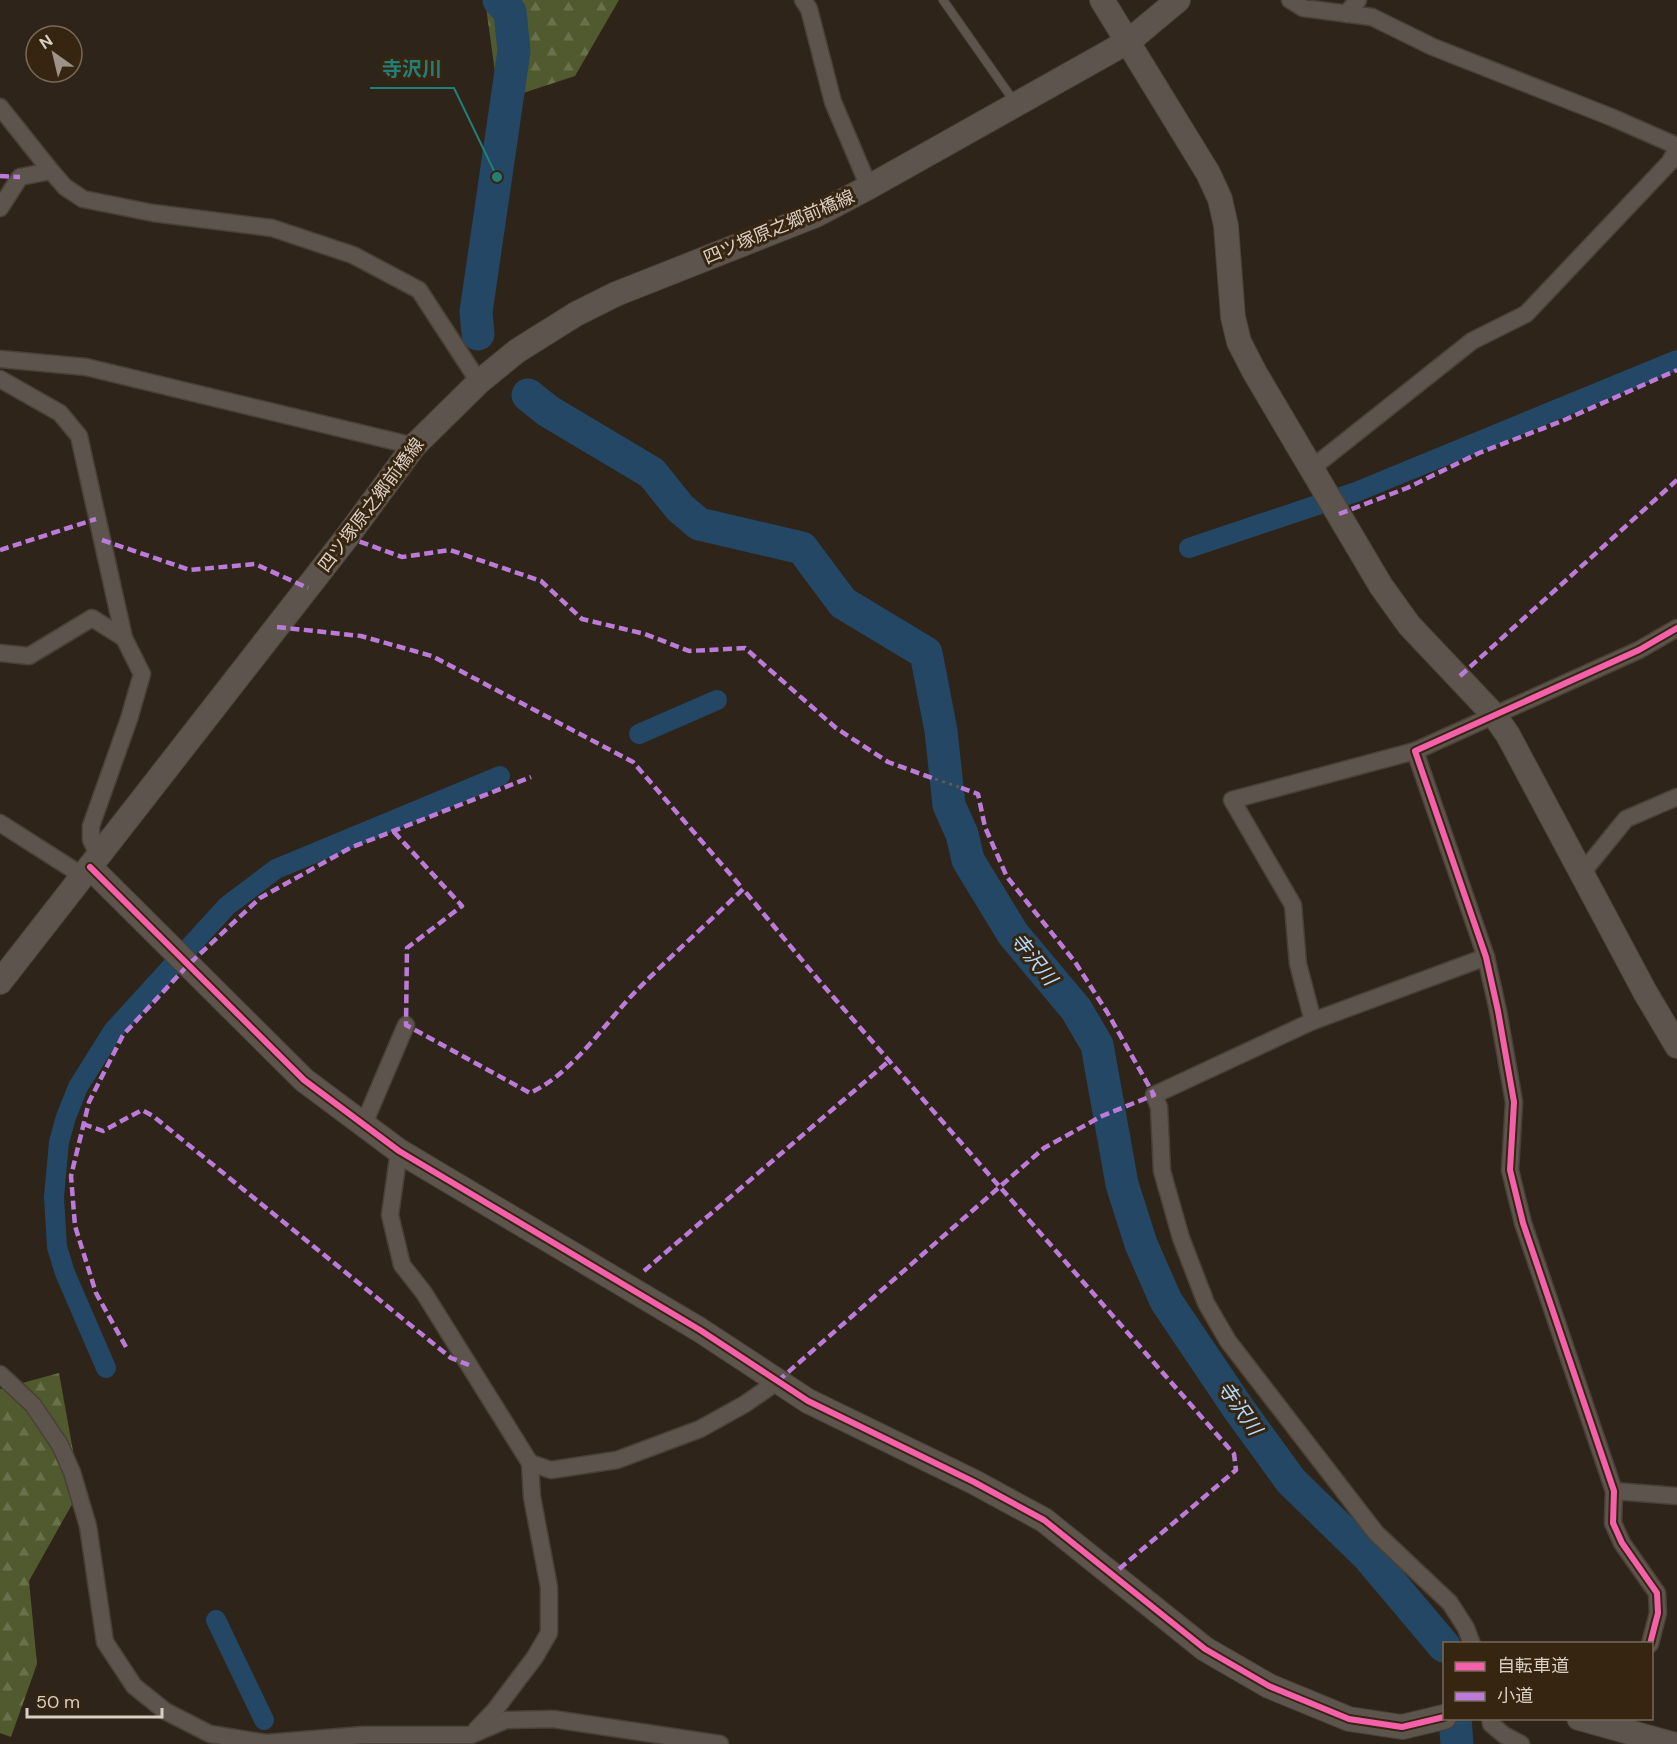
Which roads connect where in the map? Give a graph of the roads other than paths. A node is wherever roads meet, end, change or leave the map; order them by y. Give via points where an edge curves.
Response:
1 (803, 0) edge
2 (944, 0) edge
3 (1102, 0) edge
4 (1178, 0) edge
5 (1290, 0) edge
6 (1358, 0) edge
7 (1346, 14) junction
8 (1128, 41) junction
9 (1016, 104) junction
10 (0, 107) edge
11 (1677, 147) edge
12 (51, 171) junction
13 (869, 187) junction
14 (0, 208) edge
15 (0, 359) edge
16 (0, 379) edge
17 (479, 382) junction
18 (414, 446) junction
19 (1312, 468) junction
20 (1677, 628) edge
21 (124, 638) junction
22 (0, 653) edge
23 (1494, 715) junction
24 (1415, 751) junction
25 (1677, 796) edge
26 (0, 823) edge
27 (91, 866) junction
28 (1582, 873) junction
29 (1486, 957) junction
30 (0, 982) edge
31 (1313, 1021) junction
32 (406, 1025) dead end
33 (1677, 1046) edge
34 (363, 1126) junction
35 (399, 1151) junction
36 (0, 1374) edge
37 (778, 1381) junction
38 (530, 1463) junction
39 (1614, 1491) junction
40 (1677, 1496) edge
41 (1471, 1642) edge
42 (1651, 1642) edge
43 (1442, 1718) edge
44 (1490, 1720) edge
45 (1586, 1720) edge
46 (1620, 1725) edge
47 (1404, 1736) edge
48 (470, 1739) edge
49 (348, 1740) edge
50 (720, 1744) edge
51 (1521, 1744) edge
52 (1672, 1744) edge

1 - 13 street via 833,102
2 - 9 lane
3 - 8 street
4 - 8 street, 四ツ塚原之郷前橋線
5 - 7 street via 1303,8
6 - 7 street
7 - 11 street via 1372,17 1433,47
8 - 9 street, 四ツ塚原之郷前橋線
8 - 19 street via 1220,199 1239,342
9 - 13 street, 四ツ塚原之郷前橋線
10 - 12 street
11 - 19 street via 1670,162 1526,314 1472,341
12 - 14 street via 20,177
12 - 17 street via 83,199 153,213 272,228 353,255 419,290
13 - 17 street, 四ツ塚原之郷前橋線 via 816,214 616,294 517,351
15 - 18 street via 86,367
16 - 21 street via 45,402 79,436
17 - 18 street, 四ツ塚原之郷前橋線
18 - 27 street, 四ツ塚原之郷前橋線
19 - 23 street via 1409,625
20 - 23 street via 1639,650
21 - 22 street via 92,618 29,656
21 - 27 street via 142,674 91,826
23 - 24 street
23 - 28 street
24 - 29 street
24 - 31 street via 1232,800 1293,905 1298,964
25 - 28 street via 1626,819
26 - 27 street
27 - 30 street, 四ツ塚原之郷前橋線
27 - 34 street via 304,1080
28 - 33 street
29 - 31 street
29 - 39 street via 1514,1102 1510,1170
31 - 41 street via 1154,1095 1159,1107 1162,1171 1181,1238 1202,1292 1228,1341 1376,1533 1450,1603
32 - 34 street
34 - 35 street
35 - 37 street via 700,1330
35 - 38 street via 390,1215 402,1265 424,1293
36 - 49 street via 33,1405 60,1445 72,1472 88,1526 105,1642 134,1686 165,1711 210,1734 266,1743
37 - 38 street via 700,1429 616,1460 551,1470
37 - 47 street via 808,1401 1044,1520 1206,1649 1269,1686 1349,1719
38 - 48 street via 532,1497 549,1587 549,1633 536,1657
39 - 40 street
39 - 42 street via 1613,1523 1622,1543 1657,1593 1658,1613
43 - 47 street
44 - 51 street via 1504,1735
45 - 46 street
46 - 52 street
48 - 49 street
48 - 50 street via 506,1720 553,1719

